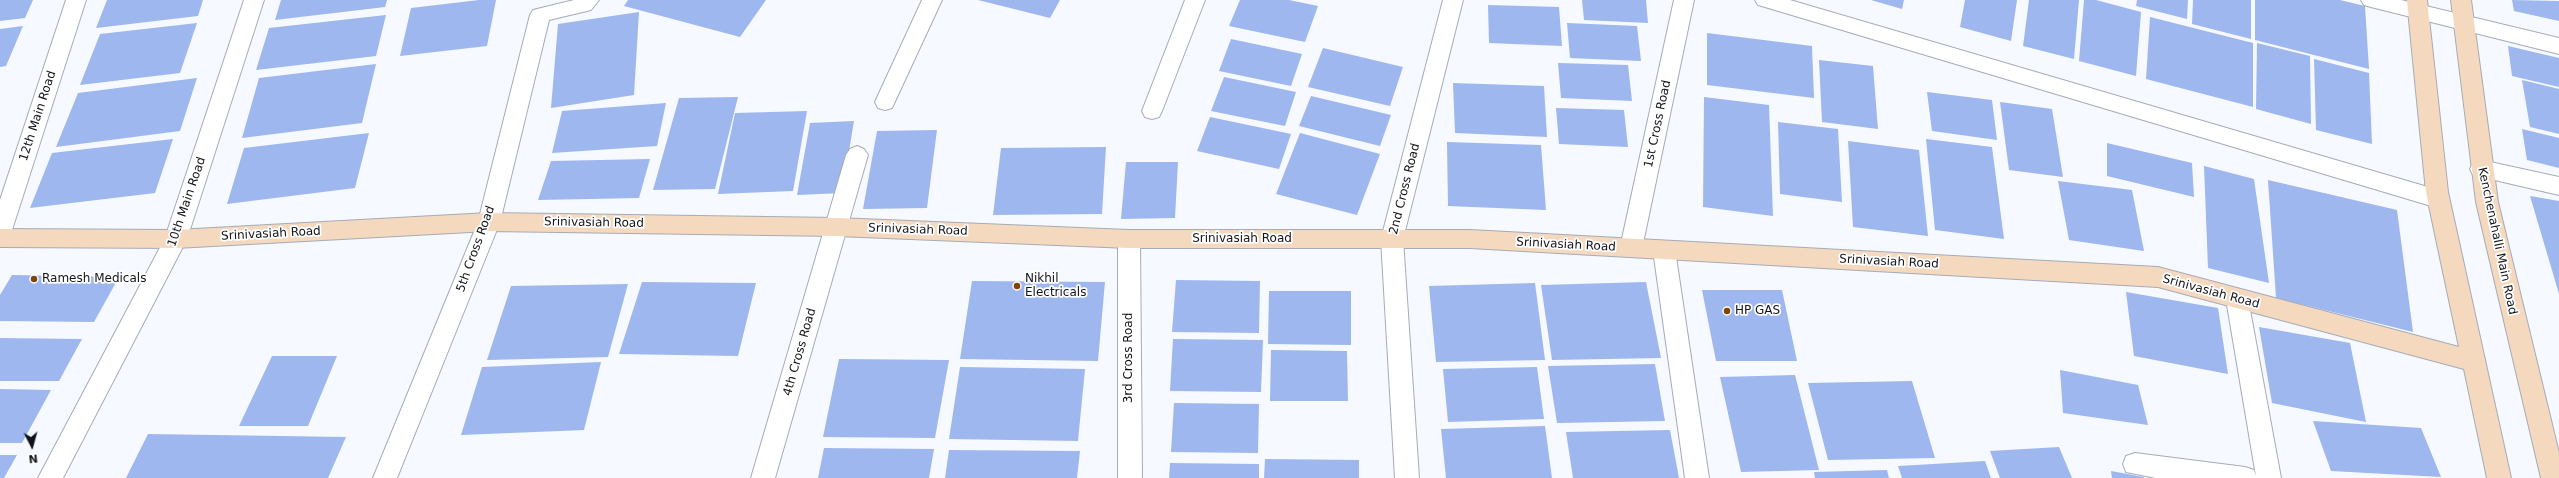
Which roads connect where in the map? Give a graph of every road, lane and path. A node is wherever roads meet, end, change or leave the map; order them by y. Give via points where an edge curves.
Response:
1 (76, 0) edge
2 (254, 0) edge
3 (589, 0) edge
4 (932, 0) edge
5 (1195, 0) edge
6 (1453, 0) edge
7 (1684, 0) edge
8 (1765, 0) edge
9 (2371, 0) edge
10 (2461, 0) edge
11 (2417, 6) edge
12 (2464, 23) junction
13 (2559, 46) edge
14 (885, 102) dead end
15 (1152, 111) dead end
16 (857, 155) dead end
17 (2481, 169) junction
18 (2559, 186) edge
19 (2438, 199) junction
20 (489, 222) junction
21 (837, 227) junction
22 (0, 233) edge
23 (0, 238) edge
24 (176, 239) junction
25 (1129, 239) junction
26 (1392, 239) junction
27 (1631, 248) junction
28 (1664, 250) junction
29 (2237, 299) junction
30 (2473, 361) junction
31 (2135, 464) dead end
32 (50, 478) edge
33 (385, 478) edge
34 (763, 478) edge
35 (1130, 478) edge
36 (1407, 478) edge
37 (1697, 478) edge
38 (2245, 478) edge
39 (2269, 478) edge
40 (2499, 478) edge
41 (2553, 478) edge

1 - 22 street, 12th Main Road
2 - 24 street, 10th Main Road
3 - 20 street, 5th Cross Road via 584,5 540,14
4 - 14 street
5 - 15 street
6 - 26 street, 2nd Cross Road
7 - 27 street, 1st Cross Road
8 - 19 street
9 - 11 street
10 - 12 street, Kenchenahalli Main Road
11 - 12 street
11 - 19 street
12 - 13 street
12 - 17 street, Kenchenahalli Main Road
16 - 21 street, 4th Cross Road
17 - 18 street
17 - 41 street, Kenchenahalli Main Road via 2486,202
19 - 30 street
20 - 21 street, Srinivasiah Road
20 - 24 street, Srinivasiah Road
20 - 33 street, 5th Cross Road
21 - 25 street, Srinivasiah Road
21 - 34 street, 4th Cross Road
23 - 24 street, Srinivasiah Road
24 - 32 street, 10th Main Road
25 - 26 street, Srinivasiah Road
25 - 35 street, 3rd Cross Road
26 - 27 street, Srinivasiah Road via 1470,239
26 - 36 street, 2nd Cross Road
27 - 28 street, Srinivasiah Road
28 - 29 street, Srinivasiah Road via 2158,277
28 - 37 street
29 - 30 street, Srinivasiah Road
29 - 39 street
30 - 40 street
31 - 38 street

